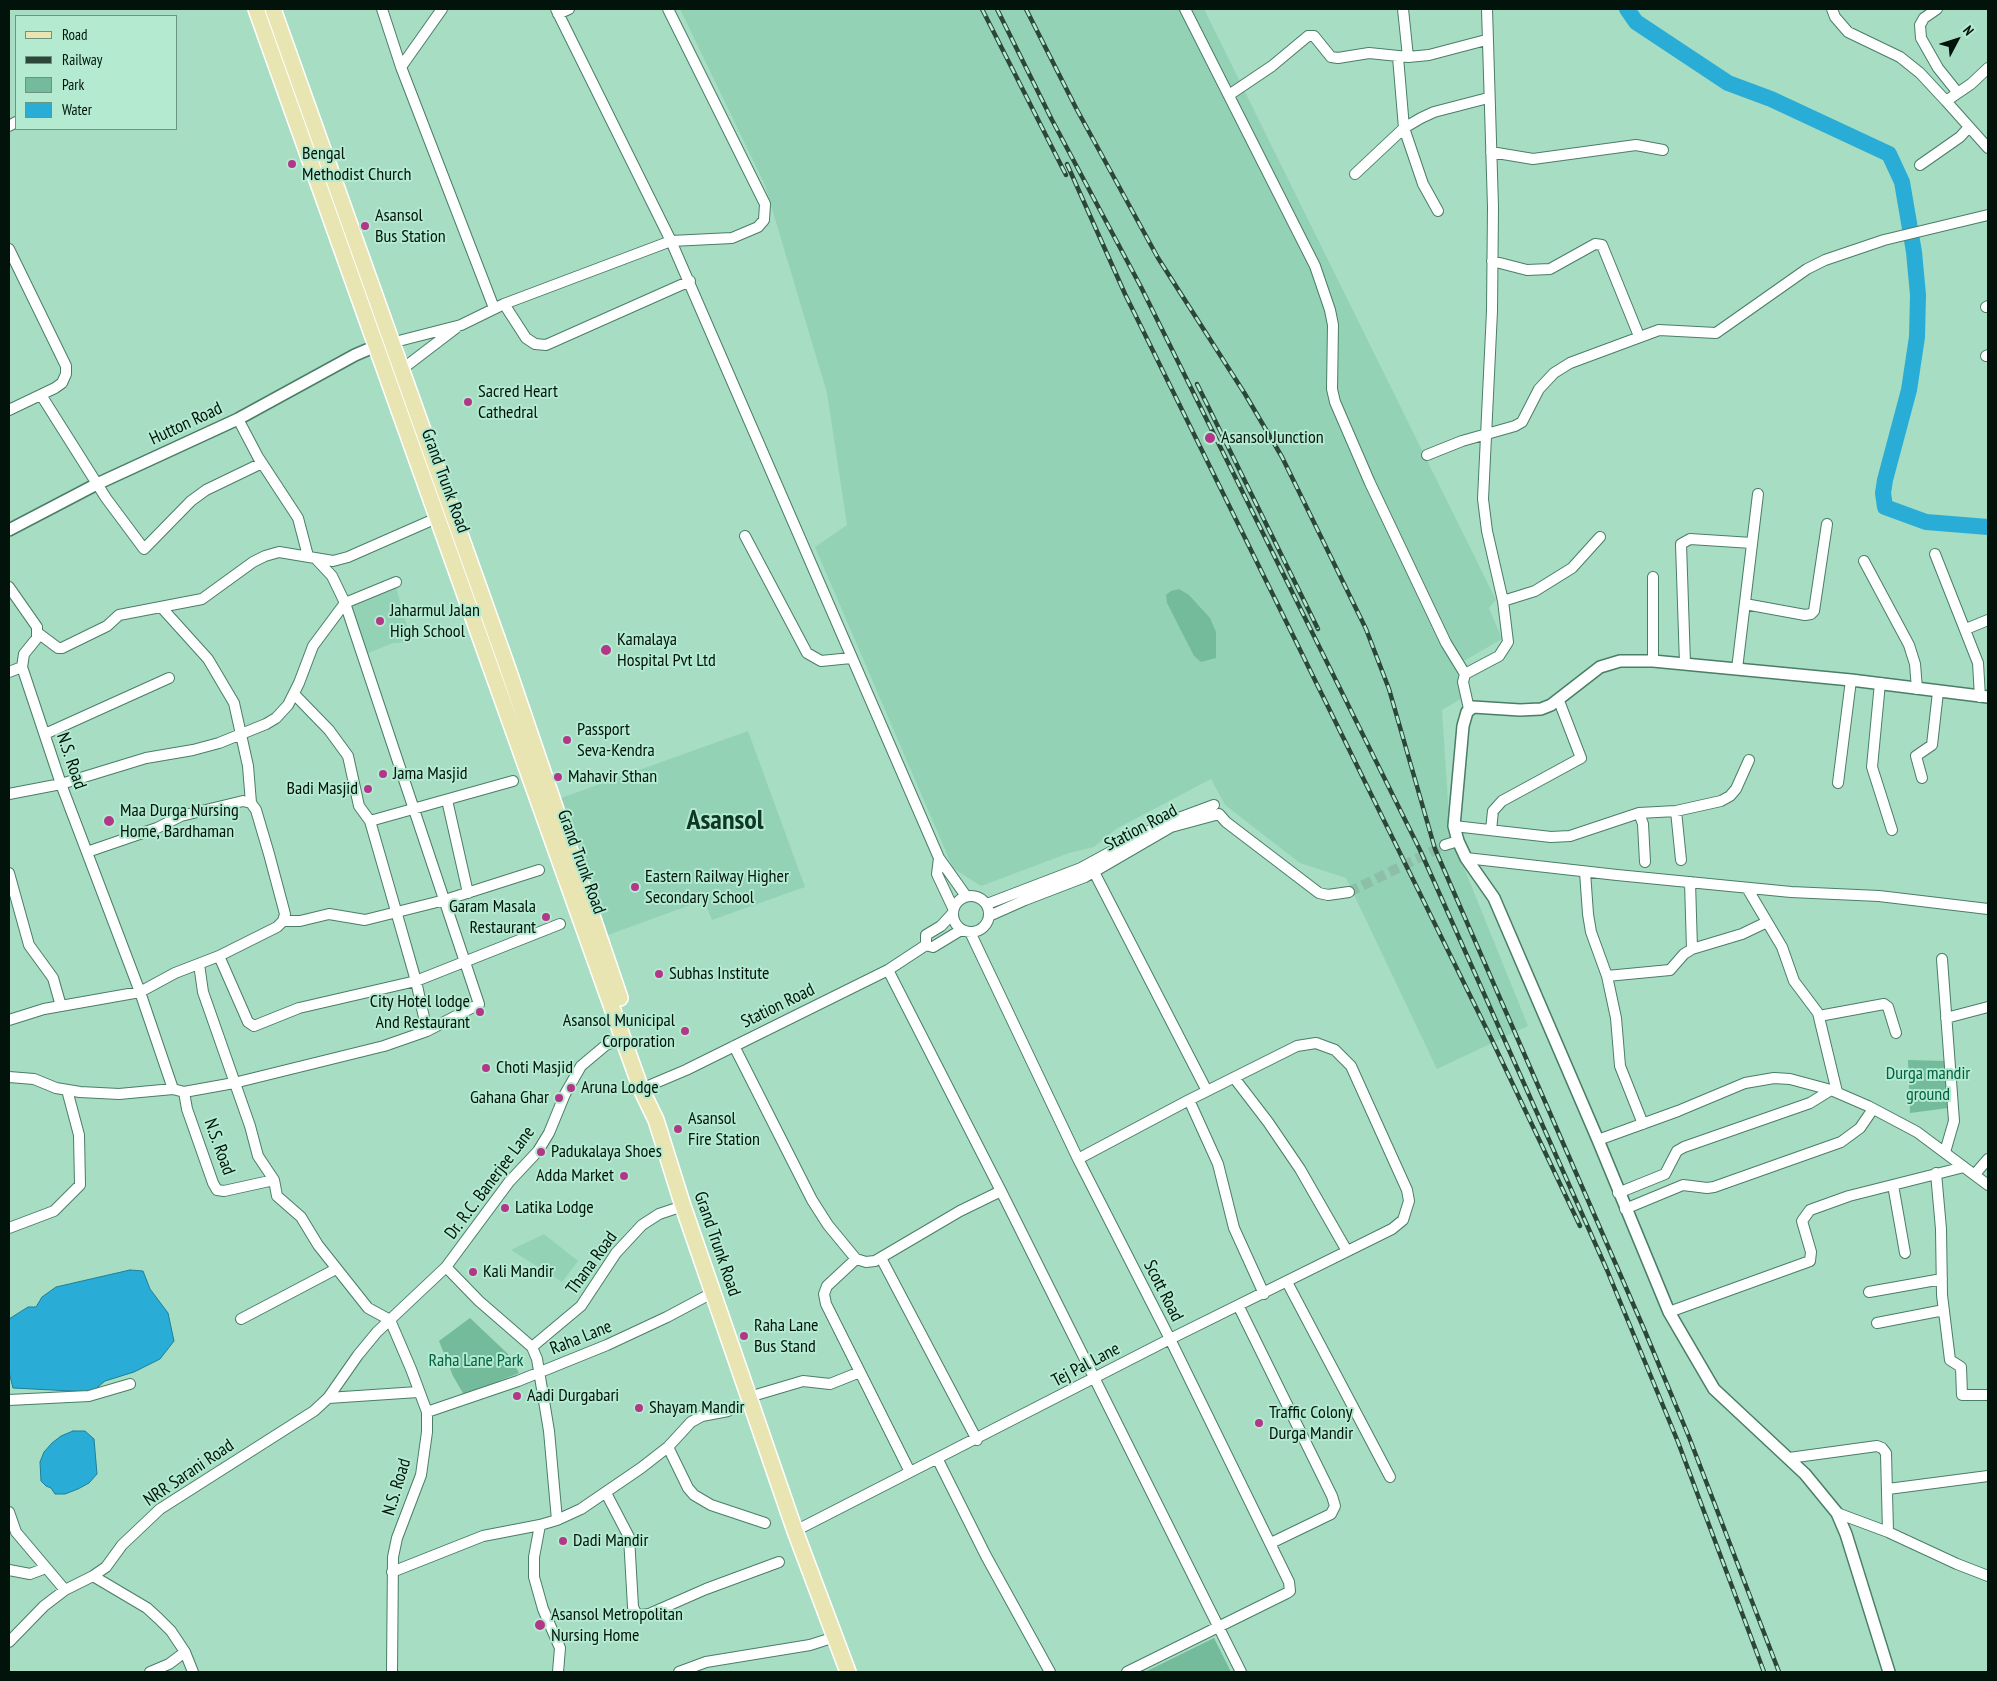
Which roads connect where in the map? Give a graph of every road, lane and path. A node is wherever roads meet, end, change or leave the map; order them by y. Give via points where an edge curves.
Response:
1 (256, 9) edge
2 (273, 9) edge
3 (382, 9) edge
4 (442, 9) edge
5 (569, 9) edge
6 (668, 9) edge
7 (1185, 9) edge
8 (1403, 9) edge
9 (1487, 9) edge
10 (1832, 9) edge
11 (1937, 9) edge
12 (557, 11) edge
13 (1486, 40) junction
14 (1403, 57) junction
15 (401, 67) junction
16 (1988, 68) edge
17 (1958, 93) junction
18 (1229, 95) junction
19 (1488, 98) junction
20 (1946, 100) junction
21 (1404, 128) junction
22 (1969, 128) junction
23 (1988, 148) edge
24 (1663, 150) dead end
25 (1492, 152) junction
26 (1920, 165) dead end
27 (1355, 174) dead end
28 (1438, 211) dead end
29 (1988, 216) edge
30 (671, 241) junction
31 (9, 249) edge
32 (1492, 261) junction
33 (690, 281) junction
34 (504, 304) junction
35 (494, 308) junction
36 (461, 325) junction
37 (1639, 336) junction
38 (384, 345) junction
39 (401, 370) junction
40 (41, 395) junction
41 (9, 410) edge
42 (238, 419) junction
43 (1486, 436) junction
44 (1428, 455) dead end
45 (262, 463) junction
46 (97, 484) junction
47 (1758, 494) dead end
48 (439, 517) junction
49 (1826, 524) dead end
50 (9, 530) edge
51 (745, 536) dead end
52 (1600, 537) dead end
53 (1752, 543) junction
54 (1935, 554) dead end
55 (313, 558) junction
56 (1864, 561) dead end
57 (1653, 577) dead end
58 (396, 582) dead end
59 (9, 587) edge
60 (1503, 601) junction
61 (344, 603) junction
62 (1744, 604) junction
63 (162, 608) junction
64 (1988, 620) edge
65 (1966, 628) junction
66 (38, 633) junction
67 (851, 658) junction
68 (1653, 661) junction
69 (1684, 664) junction
70 (22, 667) junction
71 (1737, 669) junction
72 (9, 672) edge
73 (1465, 674) junction
74 (169, 678) dead end
75 (1851, 680) junction
76 (1880, 683) junction
77 (1917, 689) junction
78 (1938, 692) junction
79 (294, 694) junction
80 (1984, 697) edge
81 (1559, 701) junction
82 (1469, 709) junction
83 (45, 734) junction
84 (240, 735) junction
85 (1749, 760) dead end
86 (1922, 778) dead end
87 (512, 781) dead end
88 (1838, 783) dead end
89 (61, 784) junction
90 (9, 794) edge
91 (448, 800) junction
92 (251, 803) junction
93 (414, 809) junction
94 (1217, 809) junction
95 (1676, 811) junction
96 (1638, 813) junction
97 (370, 821) junction
98 (1454, 826) junction
99 (1491, 830) junction
100 (1892, 830) dead end
101 (1458, 841) junction
102 (1445, 845) tunnel mouth
103 (87, 852) junction
104 (939, 858) junction
105 (1466, 858) junction
106 (1682, 860) dead end
107 (1644, 862) dead end
108 (539, 870) dead end
109 (1094, 872) junction
110 (1585, 872) junction
111 (9, 873) edge
112 (1690, 882) junction
113 (1747, 888) junction
114 (1349, 892) tunnel mouth
115 (468, 893) junction
116 (966, 896) junction
117 (444, 900) junction
118 (987, 904) junction
119 (1988, 909) edge
120 (396, 911) junction
121 (953, 911) junction
122 (989, 916) junction
123 (283, 921) junction
124 (1768, 922) junction
125 (560, 924) dead end
126 (966, 931) junction
127 (926, 945) junction
128 (1692, 949) junction
129 (219, 956) junction
130 (1942, 959) dead end
131 (465, 961) junction
132 (200, 964) junction
133 (888, 970) junction
134 (1607, 976) junction
135 (416, 981) junction
136 (140, 992) junction
137 (61, 1006) junction
138 (1988, 1006) edge
139 (1819, 1016) junction
140 (1946, 1018) junction
141 (9, 1020) edge
142 (427, 1031) junction
143 (1896, 1033) dead end
144 (624, 1038) junction
145 (734, 1046) junction
146 (9, 1076) edge
147 (1234, 1079) junction
148 (234, 1083) junction
149 (645, 1088) junction
150 (173, 1089) junction
151 (67, 1090) junction
152 (1207, 1091) junction
153 (1834, 1091) junction
154 (184, 1092) junction
155 (1189, 1100) junction
156 (1873, 1109) junction
157 (1643, 1124) junction
158 (1598, 1140) junction
159 (1945, 1152) junction
160 (1988, 1158) edge
161 (1078, 1159) junction
162 (1964, 1167) junction
163 (1936, 1174) junction
164 (1975, 1174) junction
165 (274, 1180) junction
166 (1893, 1185) junction
167 (1988, 1185) edge
168 (1001, 1191) junction
169 (1618, 1193) junction
170 (683, 1206) junction
171 (1625, 1209) junction
172 (9, 1228) edge
173 (1347, 1251) junction
174 (1906, 1253) dead end
175 (881, 1258) junction
176 (856, 1259) junction
177 (446, 1268) junction
178 (336, 1269) junction
179 (1942, 1279) junction
180 (1287, 1282) junction
181 (714, 1292) junction
182 (1869, 1292) dead end
183 (1264, 1294) junction
184 (1239, 1307) junction
185 (1944, 1310) junction
186 (1669, 1312) junction
187 (241, 1319) dead end
188 (390, 1320) junction
189 (1877, 1323) dead end
190 (1170, 1339) junction
191 (532, 1347) junction
192 (540, 1372) junction
193 (860, 1372) junction
194 (1095, 1379) junction
195 (130, 1384) dead end
196 (418, 1392) junction
197 (1988, 1395) edge
198 (749, 1397) junction
199 (328, 1398) junction
200 (9, 1400) edge
201 (728, 1411) dead end
202 (426, 1412) junction
203 (977, 1440) junction
204 (668, 1447) junction
205 (1789, 1458) junction
206 (938, 1460) junction
207 (910, 1472) junction
208 (1988, 1476) edge
209 (1390, 1478) dead end
210 (1888, 1488) junction
211 (606, 1493) junction
212 (9, 1512) edge
213 (1837, 1512) junction
214 (557, 1520) junction
215 (765, 1523) dead end
216 (540, 1525) junction
217 (795, 1531) junction
218 (1888, 1532) junction
219 (1271, 1543) junction
220 (779, 1562) dead end
221 (46, 1568) junction
222 (9, 1570) edge
223 (392, 1572) junction
224 (93, 1576) junction
225 (1988, 1576) edge
226 (65, 1590) junction
227 (1218, 1629) junction
228 (835, 1636) junction
229 (9, 1642) edge
230 (185, 1652) junction
231 (150, 1672) edge
232 (193, 1672) edge
233 (392, 1672) edge
234 (558, 1672) edge
235 (679, 1672) edge
236 (848, 1672) edge
237 (1050, 1672) edge
238 (1127, 1672) edge
239 (1241, 1672) edge
240 (1888, 1672) edge

1 - 38 main road, Grand Trunk Road
2 - 38 main road
3 - 15 street
4 - 15 street
5 - 12 street
6 - 30 street via 765,204 766,212 758,227 741,236
7 - 18 street
8 - 14 street
9 - 13 street
10 - 20 street via 1848,32 1900,56
11 - 17 street via 1920,25 1921,38 1938,68
12 - 30 street
13 - 14 street via 1439,53
13 - 19 street
14 - 18 street via 1369,53 1331,57 1314,36 1308,36
14 - 21 street
15 - 35 street
16 - 17 street
17 - 20 street
18 - 73 street via 1315,266 1327,297 1332,325 1335,402 1446,643
19 - 21 street via 1434,112
19 - 25 street
20 - 22 street
21 - 27 street
21 - 28 street via 1423,184
22 - 23 street
22 - 26 street
24 - 25 street via 1636,145 1533,159
25 - 32 street
29 - 37 street via 1884,240 1816,264 1716,333 1659,330
30 - 33 street
30 - 34 street
31 - 40 street via 66,366 62,383
32 - 37 street via 1527,270 1550,269 1595,244 1602,245
32 - 43 street
33 - 34 street via 546,345 535,344 526,338
33 - 67 street
34 - 35 street
35 - 36 street
36 - 38 street
36 - 39 street
37 - 43 street via 1561,368 1539,389 1522,422
38 - 39 main road
38 - 42 street, Hutton Road via 356,355
38 - 48 main road, Grand Trunk Road
39 - 149 main road via 506,666
40 - 41 street
40 - 46 street
42 - 45 street
42 - 46 street, Hutton Road
43 - 44 street via 1462,441
43 - 60 street via 1483,498
45 - 46 street via 206,490 144,549
45 - 55 street via 298,518
46 - 50 street, Hutton Road
47 - 53 street
48 - 55 street via 348,557 333,561
48 - 144 main road, Grand Trunk Road
49 - 62 street via 1811,614 1805,616
51 - 67 street via 807,654 821,661
52 - 60 street via 1572,568 1535,591
53 - 62 street
53 - 69 street via 1690,539 1681,544
54 - 65 street
55 - 61 street via 332,576
55 - 63 street via 279,552 265,556 202,599
56 - 77 street via 1908,645 1915,664
57 - 68 street
58 - 61 street
59 - 66 street via 34,621
60 - 73 street via 1508,642 1505,650
61 - 79 street via 312,646
61 - 93 street
62 - 71 street
63 - 66 street via 120,615 106,626 62,648
63 - 84 street via 208,659 234,703
64 - 65 street
65 - 80 street via 1980,669
66 - 70 street via 24,654
67 - 104 street
68 - 69 street
68 - 81 street via 1605,665
69 - 71 street
70 - 72 street
70 - 83 street, N.S. Road
71 - 75 street
73 - 82 street via 1463,682
74 - 83 street
75 - 76 street
75 - 88 street
76 - 77 street
76 - 100 street via 1872,767
77 - 78 street
78 - 80 street
78 - 86 street via 1932,745 1916,756
79 - 84 street via 276,718
79 - 97 street via 341,744 351,767 358,806
81 - 82 street via 1542,708 1520,710
81 - 99 street via 1581,758 1502,801 1493,812
82 - 98 street via 1463,726
83 - 89 street, N.S. Road
84 - 89 street via 193,750 137,760
84 - 92 street via 248,766
85 - 95 street via 1730,796 1722,801
87 - 91 street
89 - 90 street
89 - 103 street, N.S. Road
91 - 93 street
91 - 115 street
92 - 103 street via 243,801 181,816 157,828
92 - 123 street via 256,810 276,879 285,914
93 - 97 street
93 - 117 street
94 - 109 street, Station Road via 1171,827
94 - 114 street via 1226,822 1319,893
94 - 118 street, Station Road via 1160,825 1081,868
95 - 96 street
95 - 106 street
96 - 99 street via 1561,838
96 - 107 street via 1643,824
97 - 120 street
98 - 99 street
98 - 101 street
101 - 102 street
101 - 105 street
103 - 136 street, N.S. Road
104 - 116 street
104 - 121 street via 937,874
105 - 110 street
105 - 158 street via 1494,898
108 - 115 street
109 - 122 street, Station Road
109 - 152 street
110 - 112 street
110 - 134 street via 1589,923
111 - 137 street via 29,945 54,978
112 - 113 street
112 - 128 street
113 - 119 street via 1879,896
113 - 124 street
115 - 117 street
116 - 118 street via 978,897
116 - 121 street via 956,903
117 - 120 street
117 - 131 street
118 - 122 street
120 - 123 street via 365,920 329,914 300,921
120 - 135 street
121 - 126 street via 953,920
121 - 127 street, Station Road via 941,926 926,935
122 - 126 street via 984,927
123 - 129 street
124 - 128 street via 1742,934
124 - 139 street via 1782,947 1794,981
125 - 131 street
126 - 127 street, Station Road via 933,948
126 - 161 street, Scott Road
127 - 133 street, Station Road
128 - 134 street via 1670,970
129 - 132 street
129 - 135 street via 248,1022 254,1026 299,1008
130 - 140 street
131 - 135 street
131 - 142 street via 479,1004
132 - 136 street
132 - 148 street via 203,992
133 - 145 street, Station Road
133 - 168 street
134 - 157 street via 1616,1018 1620,1066
135 - 142 street
136 - 137 street
136 - 150 street, N.S. Road
137 - 141 street
138 - 140 street
139 - 143 street via 1884,1004 1888,1007
139 - 153 street
140 - 159 street via 1954,1121
142 - 148 street via 384,1046
144 - 149 main road, Grand Trunk Road
144 - 177 street, Dr. R.C. Banerjee Lane via 606,1045 578,1070 544,1142 498,1196
145 - 149 street, Station Road
145 - 176 street via 812,1200
146 - 151 street via 34,1079
147 - 152 street
147 - 173 street via 1300,1169
147 - 173 street, Tej Pal Lane via 1297,1046 1307,1044 1326,1046 1351,1066 1407,1190 1409,1201 1403,1220 1392,1229
148 - 154 street
148 - 165 street via 258,1156
149 - 170 main road, Grand Trunk Road
150 - 151 street via 119,1094
150 - 154 street
151 - 172 street via 79,1135 80,1185 54,1211
152 - 155 street
153 - 156 street
153 - 157 street via 1790,1080 1758,1080
153 - 169 street via 1810,1103 1684,1147 1677,1152 1665,1174
154 - 165 street, N.S. Road via 207,1169 217,1190
155 - 161 street
155 - 183 street via 1218,1164 1234,1228
156 - 159 street
156 - 171 street via 1860,1128 1841,1142 1714,1187 1683,1185
157 - 158 street
158 - 169 street
159 - 162 street
160 - 164 street
161 - 190 street, Scott Road
162 - 163 street
162 - 164 street
163 - 166 street
163 - 179 street
164 - 167 street
165 - 178 street via 277,1196 301,1216
166 - 174 street
166 - 186 street via 1848,1196 1806,1213 1802,1221 1811,1252 1810,1261
168 - 175 street via 960,1211
168 - 194 street
169 - 171 street
170 - 181 main road, Grand Trunk Road
170 - 191 street, Thana Road via 659,1214 642,1225 616,1253 581,1306
171 - 186 street
173 - 180 street, Tej Pal Lane
175 - 176 street via 866,1262
175 - 203 street
176 - 193 street via 827,1286 824,1294
177 - 188 street, Dr. R.C. Banerjee Lane
177 - 191 street
178 - 187 street
178 - 188 street via 368,1308
179 - 182 street
179 - 185 street
180 - 183 street, Tej Pal Lane
180 - 209 street
181 - 192 street, Raha Lane via 622,1338
181 - 198 main road, Grand Trunk Road
183 - 184 street, Tej Pal Lane
184 - 190 street, Tej Pal Lane
184 - 219 street via 1334,1501 1331,1514
185 - 189 street
185 - 197 street via 1950,1360 1962,1370 1961,1393
186 - 205 street via 1714,1389
188 - 196 street, N.S. Road
188 - 199 street, NRR Sarani Road via 358,1355
190 - 194 street, Tej Pal Lane
190 - 219 street, Scott Road
191 - 192 street
192 - 202 street, Raha Lane
192 - 214 street
193 - 198 street via 830,1384 803,1381
193 - 207 street
194 - 203 street, Tej Pal Lane
194 - 227 street
195 - 200 street via 89,1396
196 - 199 street
196 - 202 street, N.S. Road
198 - 217 main road, Grand Trunk Road
199 - 224 street, NRR Sarani Road via 314,1411 160,1509 127,1540 106,1567
201 - 204 street via 702,1416 691,1422
202 - 223 street, N.S. Road via 427,1432 421,1475 398,1538
203 - 206 street, Tej Pal Lane
204 - 211 street
204 - 215 street via 694,1496
205 - 210 street via 1877,1446 1886,1453
205 - 213 street
206 - 207 street, Tej Pal Lane
206 - 237 street
207 - 217 street, Tej Pal Lane
208 - 210 street
210 - 218 street
211 - 214 street
211 - 220 street via 629,1537 636,1613 649,1614
212 - 221 street via 16,1532
213 - 218 street
213 - 240 street
214 - 216 street
216 - 223 street via 483,1536
216 - 234 street via 534,1577 560,1648
217 - 228 main road, Grand Trunk Road
218 - 225 street
219 - 227 street, Scott Road via 1290,1591
221 - 222 street via 30,1574
221 - 226 street
223 - 233 street, N.S. Road
224 - 226 street, NRR Sarani Road
224 - 230 street via 147,1608 171,1631
226 - 229 street, NRR Sarani Road via 44,1606
227 - 238 street
227 - 239 street
228 - 235 street via 810,1646 706,1662
228 - 236 main road, Grand Trunk Road
230 - 231 street
230 - 232 street

